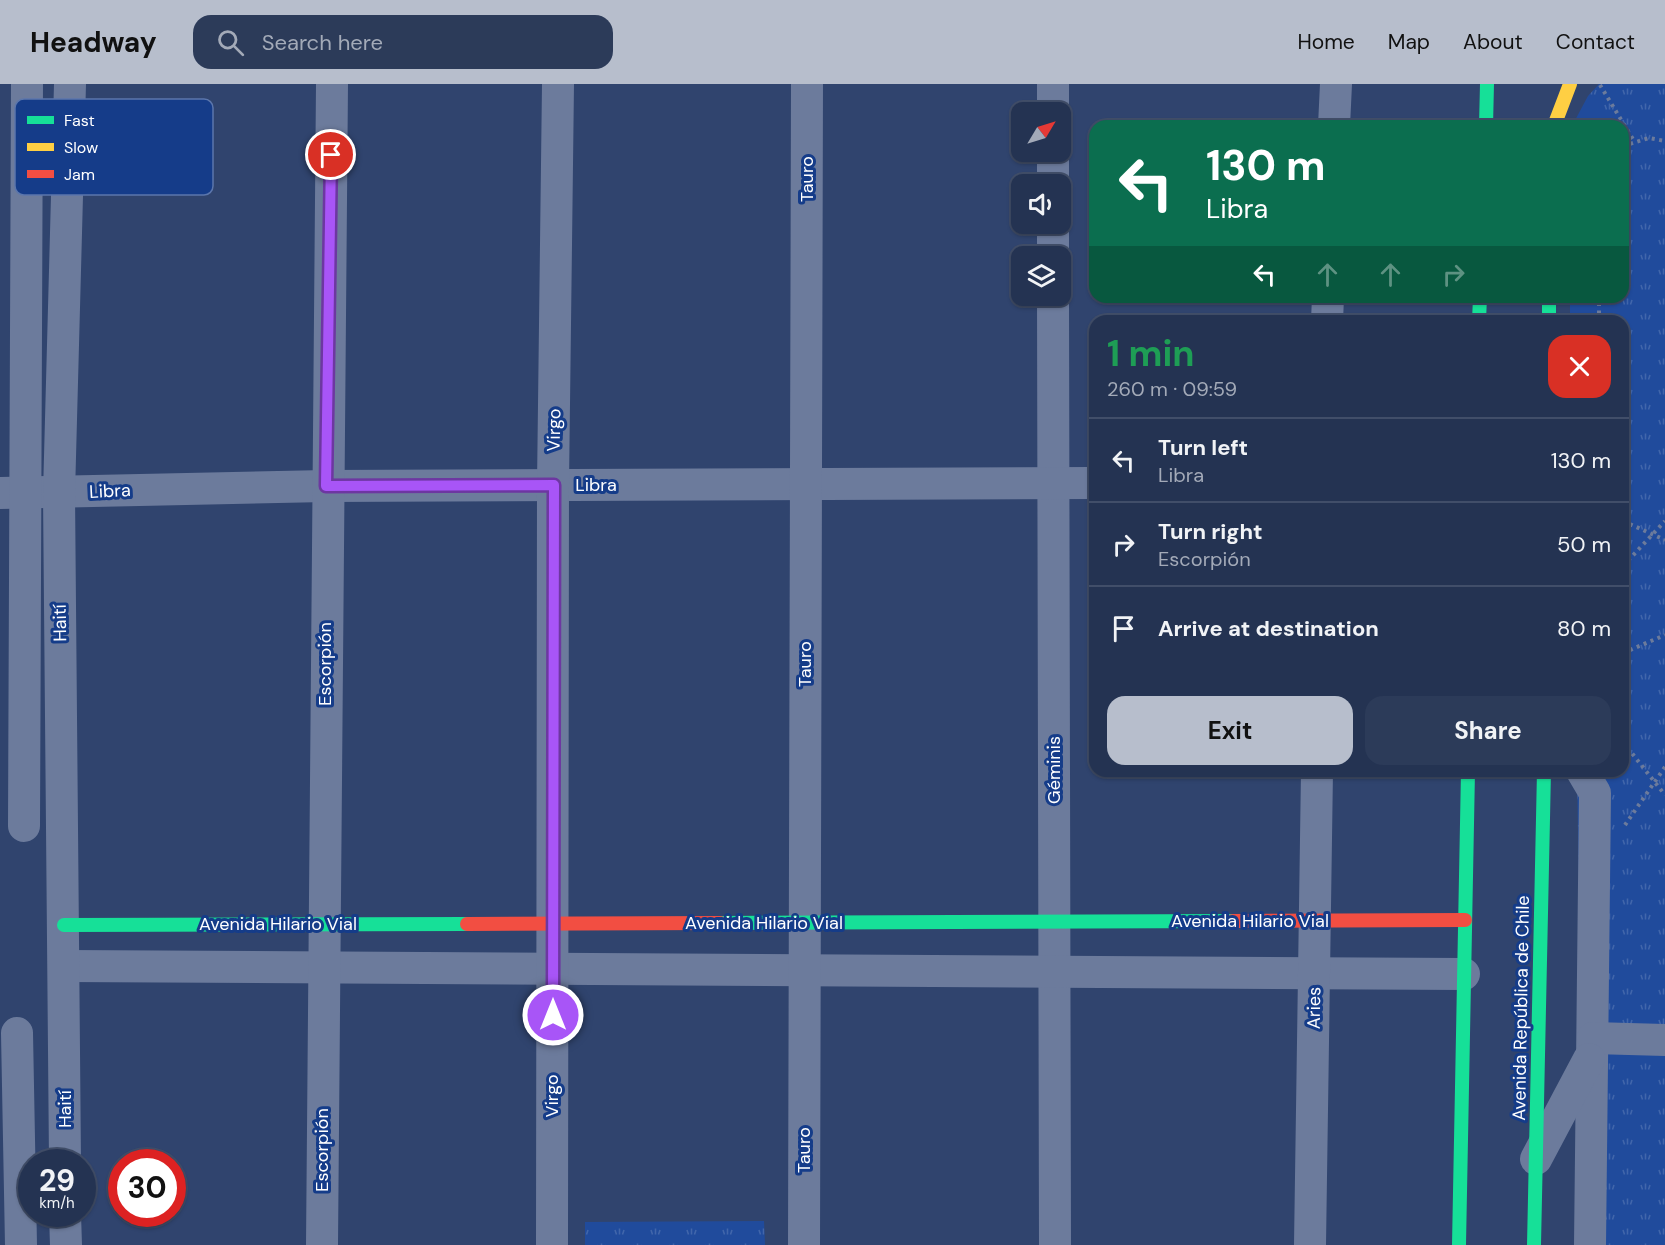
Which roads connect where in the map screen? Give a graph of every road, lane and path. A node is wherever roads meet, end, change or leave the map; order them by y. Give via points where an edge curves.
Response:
1 (27, 84) edge
2 (70, 84) edge
3 (332, 84) edge
4 (558, 84) edge
5 (807, 84) edge
6 (1053, 84) edge
7 (1336, 84) edge
8 (1487, 84) edge
9 (1570, 84) edge
10 (1600, 84) edge
11 (1551, 94) dead end
12 (26, 99) edge
13 (70, 99) edge
14 (1053, 102) edge
15 (1334, 120) edge
16 (1486, 120) edge
17 (1552, 120) edge
18 (1555, 120) edge
19 (1621, 120) edge
20 (1629, 133) edge
21 (1634, 141) junction
22 (1665, 141) edge
23 (1629, 143) edge
24 (23, 195) edge
25 (67, 195) edge
26 (1053, 306) edge
27 (1053, 483) junction
28 (1089, 483) edge
29 (806, 484) junction
30 (554, 485) junction
31 (326, 486) junction
32 (13, 494) edge
33 (59, 494) junction
34 (1665, 521) edge
35 (1629, 523) edge
36 (1653, 534) junction
37 (1665, 540) edge
38 (1629, 560) edge
39 (1665, 635) edge
40 (1629, 650) edge
41 (1629, 750) edge
42 (1665, 767) edge
43 (1317, 777) edge
44 (1468, 777) edge
45 (1544, 777) edge
46 (1586, 777) edge
47 (1655, 782) junction
48 (1665, 795) edge
49 (12, 826) edge
50 (63, 826) junction
51 (1621, 830) dead end
52 (1465, 920) junction
53 (1054, 921) junction
54 (1315, 921) junction
55 (805, 922) junction
56 (553, 923) junction
57 (324, 924) junction
58 (64, 925) junction
59 (64, 966) junction
60 (323, 968) junction
61 (553, 969) junction
62 (805, 970) junction
63 (1054, 971) junction
64 (1314, 973) junction
65 (1464, 974) junction
66 (64, 1029) junction
67 (8, 1033) edge
68 (1665, 1040) edge
69 (1592, 1046) junction
70 (65, 1149) edge
71 (1536, 1158) junction
72 (49, 1237) edge
73 (322, 1245) edge
74 (552, 1245) edge
75 (804, 1245) edge
76 (1055, 1245) edge
77 (1310, 1245) edge
78 (1459, 1245) edge
79 (1534, 1245) edge
80 (1590, 1245) edge

1 - 12 street, Haití
2 - 13 street, Haití
3 - 31 street, Escorpión
4 - 30 street, Virgo
5 - 29 street, Tauro
6 - 14 street
7 - 15 street
8 - 16 street
9 - 18 street
10 - 19 path
11 - 17 street
20 - 21 path
21 - 22 path
21 - 23 path
24 - 32 street, Haití
25 - 33 street, Haití
26 - 27 street, Géminis
27 - 28 street, Libra
27 - 29 street, Libra
27 - 53 street, Géminis
29 - 30 street, Libra
29 - 55 street, Tauro
30 - 31 street, Libra
30 - 56 street, Virgo
31 - 33 street, Libra
31 - 57 street, Escorpión
32 - 33 street, Libra
32 - 49 street, Haití
33 - 50 street, Haití
34 - 36 path
35 - 36 path
36 - 37 path
36 - 38 path
39 - 40 path
41 - 47 path
42 - 47 path
43 - 54 street, Aries
44 - 52 street
45 - 71 street, Avenida República de Chile
46 - 69 street via 1595,793
47 - 48 path
47 - 51 path
49 - 50 street
50 - 58 street, Haití
52 - 54 street, Avenida Hilario Vial
52 - 65 street
53 - 54 street, Avenida Hilario Vial
53 - 55 street, Avenida Hilario Vial
53 - 63 street, Géminis
54 - 64 street, Aries
55 - 56 street, Avenida Hilario Vial
55 - 62 street, Tauro
56 - 57 street, Avenida Hilario Vial
56 - 61 street, Virgo
57 - 58 street, Avenida Hilario Vial
57 - 60 street, Escorpión
58 - 59 street, Haití
59 - 60 street
59 - 66 street, Haití
60 - 61 street
60 - 73 street, Escorpión
61 - 62 street
61 - 74 street, Virgo
62 - 63 street
62 - 75 street, Tauro
63 - 64 street
63 - 76 street, Géminis
64 - 65 street
64 - 77 street, Aries
65 - 78 street
66 - 67 street
66 - 70 street, Haití
67 - 72 street
68 - 69 street
69 - 71 street
69 - 80 street
71 - 79 street, Avenida República de Chile

